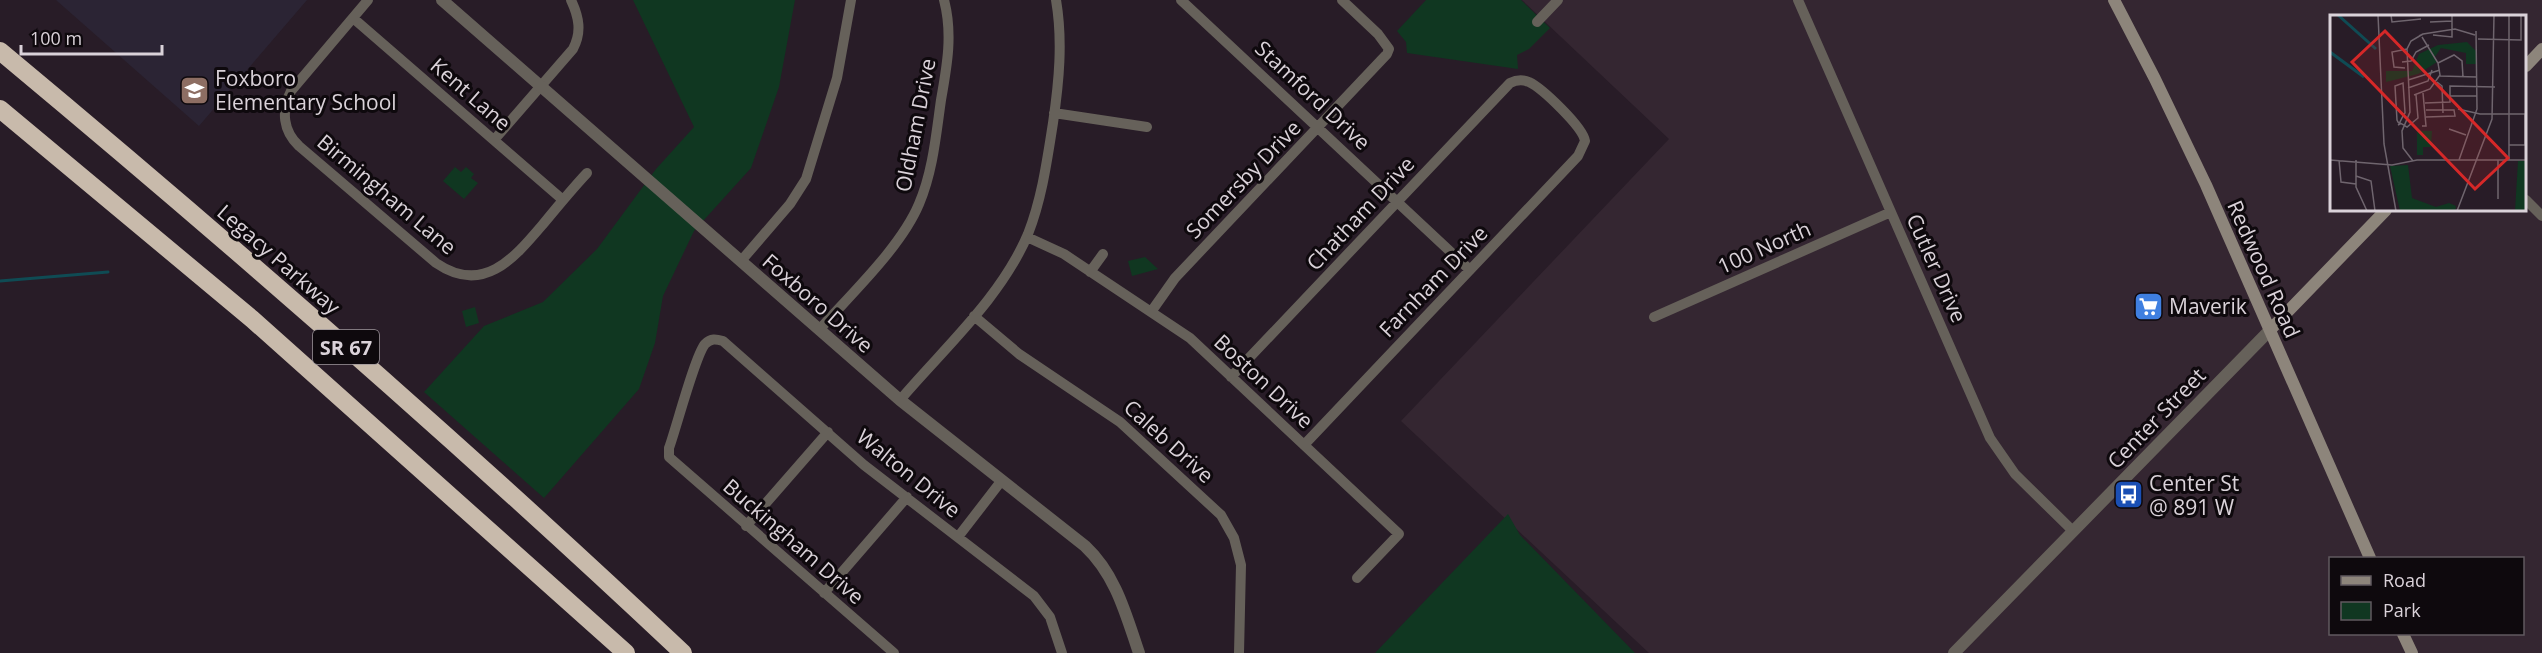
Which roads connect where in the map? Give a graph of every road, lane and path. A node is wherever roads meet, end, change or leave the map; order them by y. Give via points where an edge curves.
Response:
1 (368, 0) edge
2 (442, 0) edge
3 (571, 0) edge
4 (851, 0) edge
5 (944, 0) edge
6 (1056, 0) edge
7 (1181, 0) edge
8 (1342, 0) edge
9 (1558, 0) edge
10 (1798, 0) edge
11 (2114, 0) edge
12 (353, 18) junction
13 (1537, 22) dead end
14 (2542, 49) edge
15 (0, 51) edge
16 (2527, 65) edge
17 (540, 86) junction
18 (0, 109) edge
19 (1054, 113) junction
20 (1147, 127) dead end
21 (1320, 127) junction
22 (494, 140) junction
23 (1585, 141) joint
24 (587, 173) dead end
25 (563, 200) junction
26 (1398, 201) junction
27 (2527, 201) edge
28 (1891, 212) junction
29 (2384, 212) edge
30 (2542, 216) edge
31 (1027, 237) junction
32 (1103, 254) dead end
33 (741, 261) junction
34 (1470, 270) junction
35 (1090, 272) junction
36 (1151, 312) junction
37 (974, 316) junction
38 (1653, 317) dead end
39 (819, 330) junction
40 (2270, 330) junction
41 (1231, 376) junction
42 (900, 400) junction
43 (828, 432) junction
44 (1304, 445) junction
45 (669, 457) joint
46 (1002, 480) junction
47 (907, 498) junction
48 (746, 526) junction
49 (2073, 531) junction
50 (958, 537) junction
51 (2370, 557) edge
52 (1357, 578) dead end
53 (824, 593) junction
54 (2404, 635) edge
55 (626, 653) edge
56 (683, 653) edge
57 (894, 653) edge
58 (1062, 653) edge
59 (1139, 653) edge
60 (1239, 653) edge
61 (1954, 653) edge
62 (2412, 653) edge

1 - 12 street, Birmingham Lane
2 - 17 street, Foxboro Drive
3 - 17 street via 579,22 577,38 568,55
4 - 33 street via 837,78 806,179
5 - 39 street, Oldham Drive via 949,50 923,194 898,240
6 - 19 street via 1061,36
7 - 21 street, Stamford Drive
8 - 21 street, Somersby Drive via 1389,50 1381,64
9 - 13 street
10 - 28 street, Cutler Drive
11 - 40 main road, Redwood Road via 2181,132
12 - 22 street, Kent Lane
12 - 25 street, Birmingham Lane via 288,97 285,123 299,146 431,260 460,274 482,274 507,263
14 - 16 main road
15 - 56 highway, Legacy Parkway / SR 67 via 284,291
17 - 22 street
17 - 33 street, Foxboro Drive
18 - 55 highway, SR 67 via 252,319
19 - 20 street
19 - 31 street via 1042,186
21 - 26 street, Stamford Drive
21 - 36 street, Somersby Drive via 1175,278
22 - 25 street, Kent Lane
23 - 26 street, Chatham Drive via 1578,126 1530,82 1519,80 1506,86
23 - 34 street, Farnham Drive via 1578,156
24 - 25 street, Birmingham Lane
26 - 34 street, Stamford Drive
26 - 41 street, Chatham Drive
27 - 30 street
28 - 38 street, 100 North
28 - 49 street, Cutler Drive via 1990,438 2015,474
29 - 40 main road, Center Street
31 - 35 street, Boston Drive via 1059,251
31 - 37 street via 998,286
32 - 35 street
33 - 39 street, Foxboro Drive
34 - 44 street, Farnham Drive
35 - 36 street, Boston Drive
36 - 41 street, Boston Drive via 1190,338
37 - 42 street
37 - 60 street, Caleb Drive via 1019,354 1120,422 1221,515 1240,555
39 - 42 street, Foxboro Drive
40 - 49 street, Center Street
40 - 51 main road, Redwood Road
41 - 44 street, Boston Drive
42 - 46 street, Foxboro Drive
43 - 45 street, Walton Drive via 726,344 712,339 703,348
43 - 47 street, Walton Drive
43 - 48 street
44 - 52 street, Boston Drive via 1399,534
45 - 48 street, Buckingham Drive
46 - 50 street
46 - 59 street, Foxboro Drive via 1099,560 1118,592
47 - 50 street, Walton Drive
47 - 53 street
48 - 53 street, Buckingham Drive
49 - 61 street, Center Street
50 - 58 street, Walton Drive via 1043,605
53 - 57 street, Buckingham Drive
54 - 62 main road

